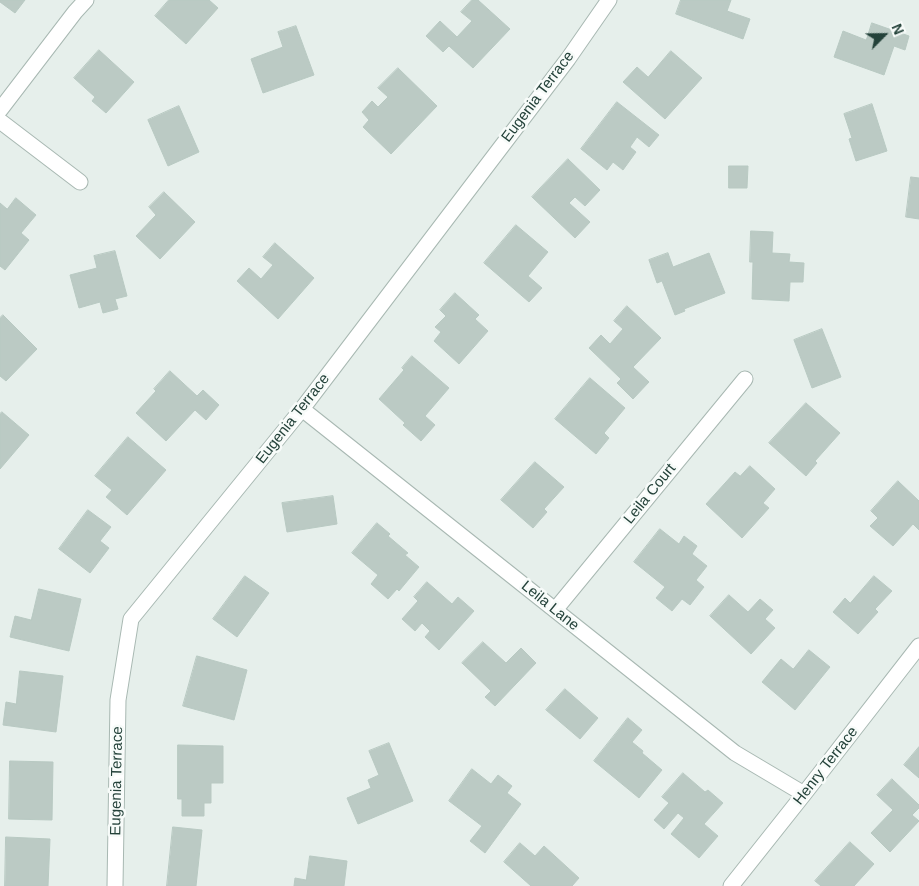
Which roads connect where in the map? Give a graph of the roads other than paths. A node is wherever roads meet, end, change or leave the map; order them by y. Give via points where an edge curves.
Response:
1 (86, 0) edge
2 (610, 0) edge
3 (0, 110) edge
4 (0, 121) edge
5 (80, 182) dead end
6 (745, 379) dead end
7 (302, 409) junction
8 (555, 610) junction
9 (919, 646) edge
10 (804, 794) junction
11 (115, 886) edge
12 (731, 886) edge

1 - 3 street
2 - 7 street, Eugenia Terrace
4 - 5 street
6 - 8 street, Leila Court
7 - 8 street, Leila Lane
7 - 11 street, Eugenia Terrace via 131,619 118,700
8 - 10 street, Leila Lane via 735,753
9 - 10 street, Henry Terrace
10 - 12 street, Henry Terrace

